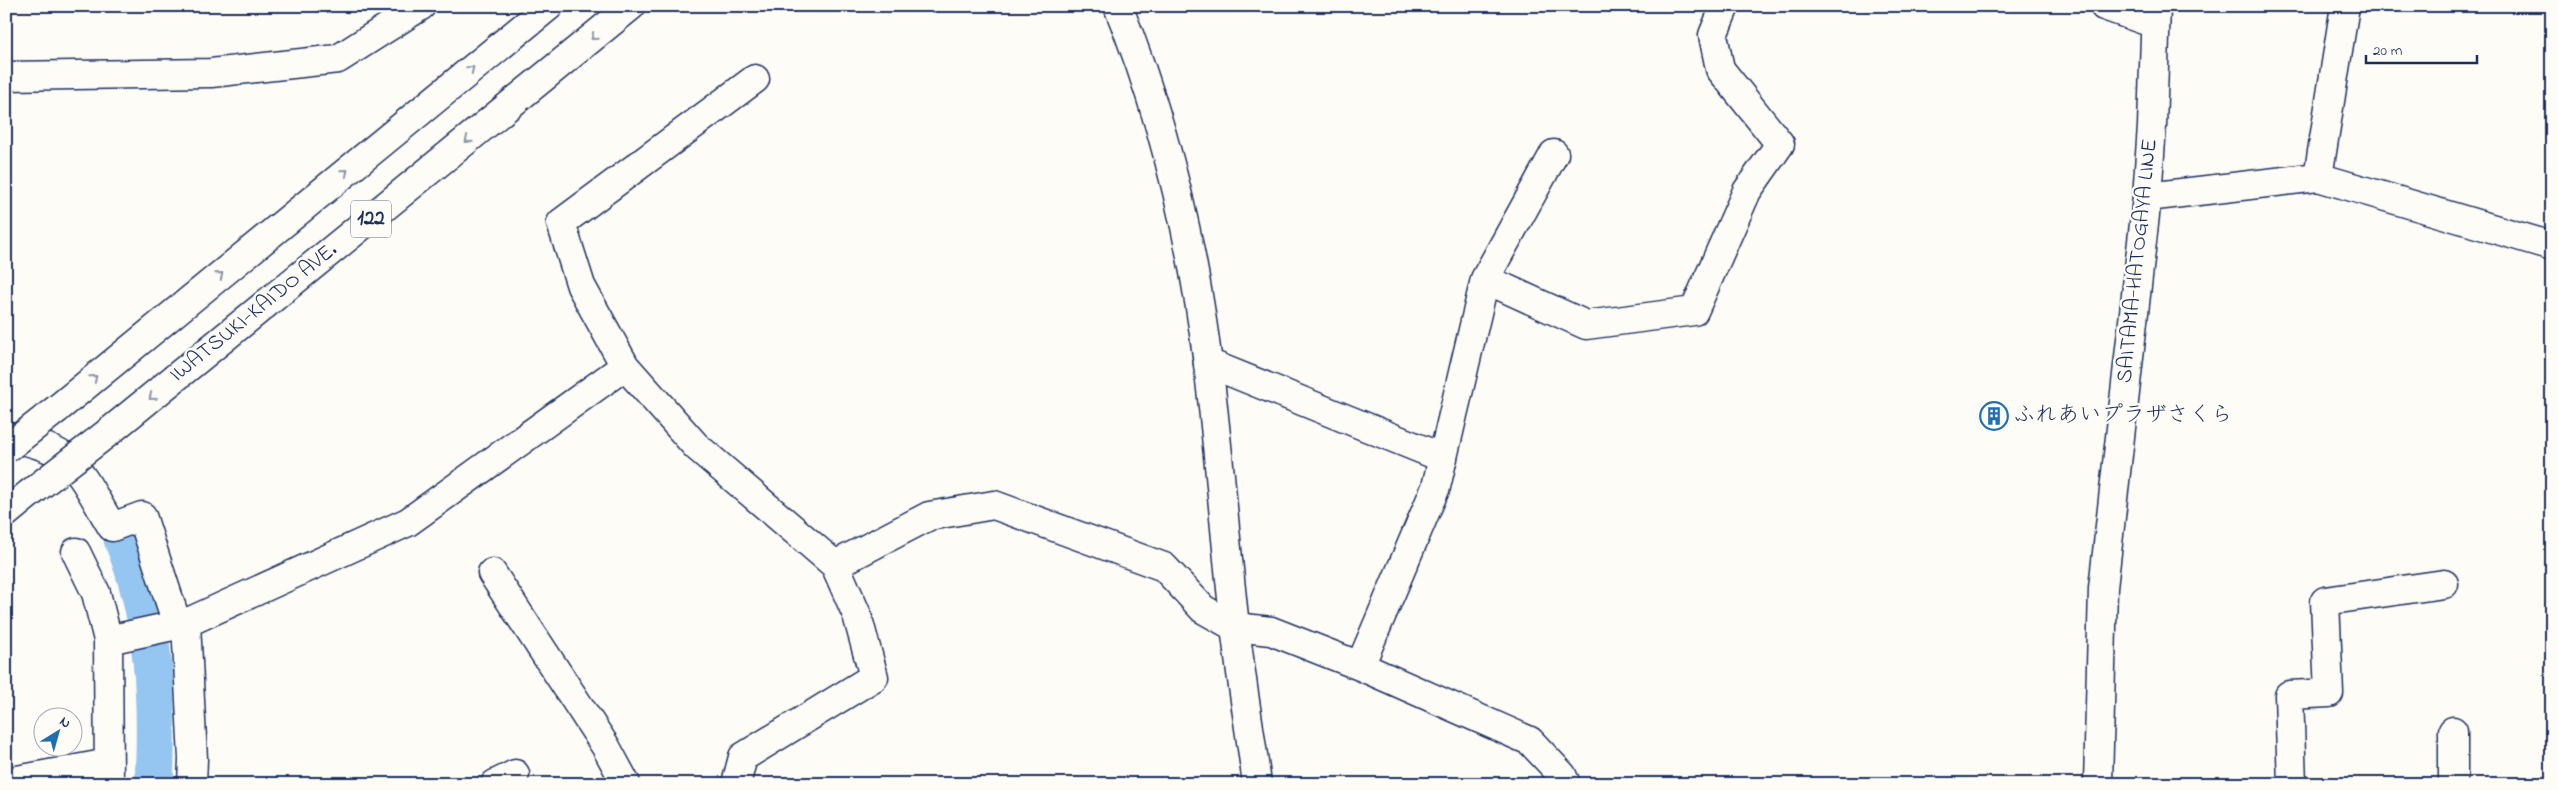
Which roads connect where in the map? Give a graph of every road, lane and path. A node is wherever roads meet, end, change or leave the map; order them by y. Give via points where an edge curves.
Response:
1 (422, 6) edge
2 (549, 6) edge
3 (631, 6) edge
4 (1118, 6) edge
5 (1725, 6) edge
6 (2104, 6) edge
7 (2345, 6) edge
8 (2155, 15) edge
9 (6, 76) edge
10 (755, 79) dead end
11 (1554, 154) dead end
12 (2318, 177) junction
13 (2147, 196) junction
14 (2552, 246) edge
15 (1485, 279) junction
16 (1208, 364) junction
17 (625, 366) junction
18 (6, 436) edge
19 (6, 449) edge
20 (1443, 458) junction
21 (6, 513) edge
22 (76, 552) dead end
23 (835, 565) junction
24 (492, 573) dead end
25 (2444, 584) dead end
26 (182, 624) junction
27 (1235, 627) junction
28 (108, 640) junction
29 (1360, 666) junction
30 (2453, 731) dead end
31 (109, 773) edge
32 (6, 782) edge
33 (192, 784) edge
34 (626, 784) edge
35 (736, 784) edge
36 (1257, 784) edge
37 (1566, 784) edge
38 (2098, 784) edge
39 (2292, 784) edge
40 (2453, 784) edge

1 - 9 main road via 338,59 211,73
19 -> 2 main road, 122, bridge
3 -> 21 main road, IWATSUKI-KAIDO AVE. / 122, bridge
4 - 16 main road via 1137,53 1179,198
5 - 15 main road via 1713,35 1720,69 1780,144 1747,191 1694,311 1586,325
6 - 8 main road
7 - 12 main road
8 - 13 main road, SAITAMA-HATOGAYA LINE
10 - 17 main road via 561,223 581,286
11 - 15 main road
12 - 13 main road
12 - 14 main road
13 - 38 main road, SAITAMA-HATOGAYA LINE via 2103,588
15 - 20 main road
16 - 20 main road
16 - 27 main road
17 - 23 main road via 696,446
17 - 26 main road via 408,522
18 - 26 main road via 36,443 65,458 82,478 112,527 142,516
20 - 29 main road via 1436,487
22 - 28 main road via 96,593
23 - 27 main road via 929,516 994,505 1164,567 1203,609
23 - 35 main road via 857,615 874,677 743,758
24 - 34 main road via 606,747
25 - 39 main road via 2325,601 2329,693 2288,694
26 - 28 main road
26 - 33 main road via 193,759
27 - 29 main road via 1271,632
27 - 36 main road
28 - 31 main road
29 - 37 main road via 1530,742 1562,775
30 - 40 main road
31 - 32 main road

